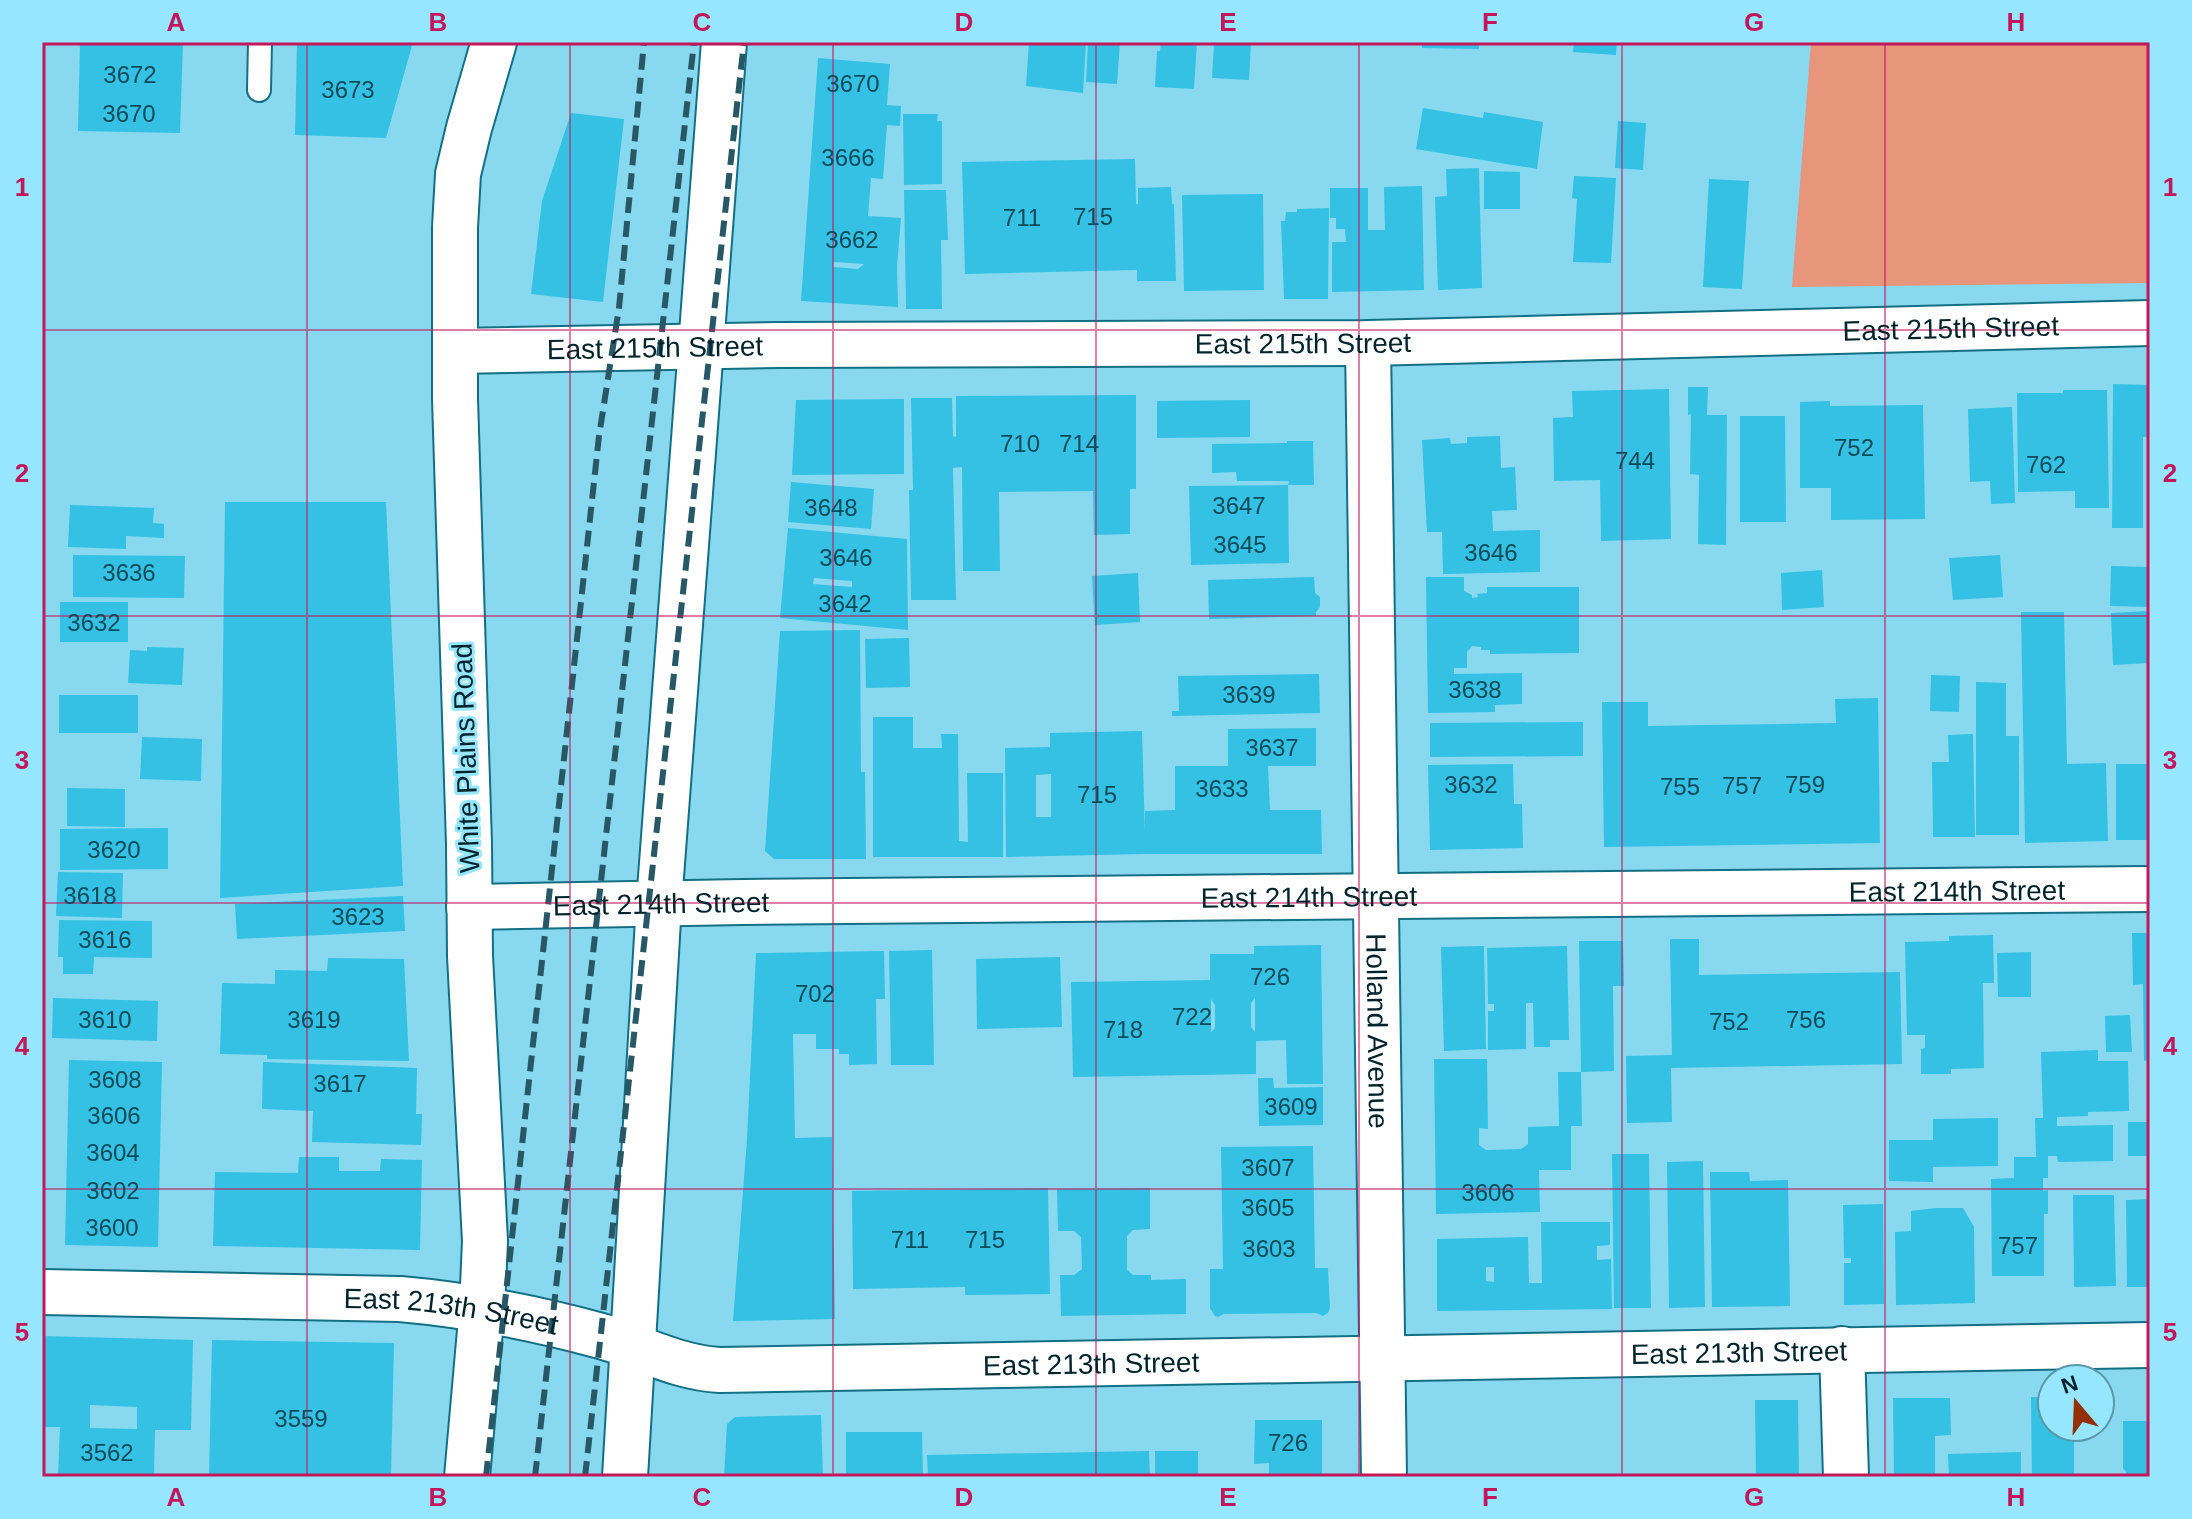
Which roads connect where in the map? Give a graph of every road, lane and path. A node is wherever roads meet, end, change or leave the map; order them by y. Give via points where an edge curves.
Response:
1 (260, 42) edge
2 (494, 42) edge
3 (724, 42) edge
4 (259, 90) dead end
5 (2150, 323) edge
6 (1368, 343) junction
7 (702, 347) junction
8 (455, 351) junction
9 (2150, 889) edge
10 (1376, 898) junction
11 (659, 903) junction
12 (469, 907) junction
13 (42, 1292) edge
14 (482, 1308) junction
15 (2150, 1345) edge
16 (633, 1346) junction
17 (1842, 1349) junction
18 (1383, 1358) junction
19 (467, 1477) edge
20 (625, 1477) edge
21 (1384, 1477) edge
22 (1846, 1477) edge

1 - 4 lane
2 - 8 street, White Plains Road via 458,174
3 - 7 street
5 - 6 street, East 215th Street
6 - 7 street, East 215th Street
6 - 10 street, Holland Avenue
7 - 8 street, East 215th Street
7 - 11 street
8 - 12 street, White Plains Road
9 - 10 street, East 214th Street
10 - 11 street, East 214th Street
10 - 18 street, Holland Avenue
11 - 12 street, East 214th Street
11 - 16 street
12 - 14 street, White Plains Road via 484,1218
13 - 14 street, East 213th Street via 400,1299
14 - 16 street, East 213th Street
14 - 19 street, White Plains Road
15 - 17 street, East 213th Street
16 - 18 street, East 213th Street via 693,1367 720,1370
16 - 20 street
17 - 18 street, East 213th Street
17 - 22 street
18 - 21 street, Holland Avenue

